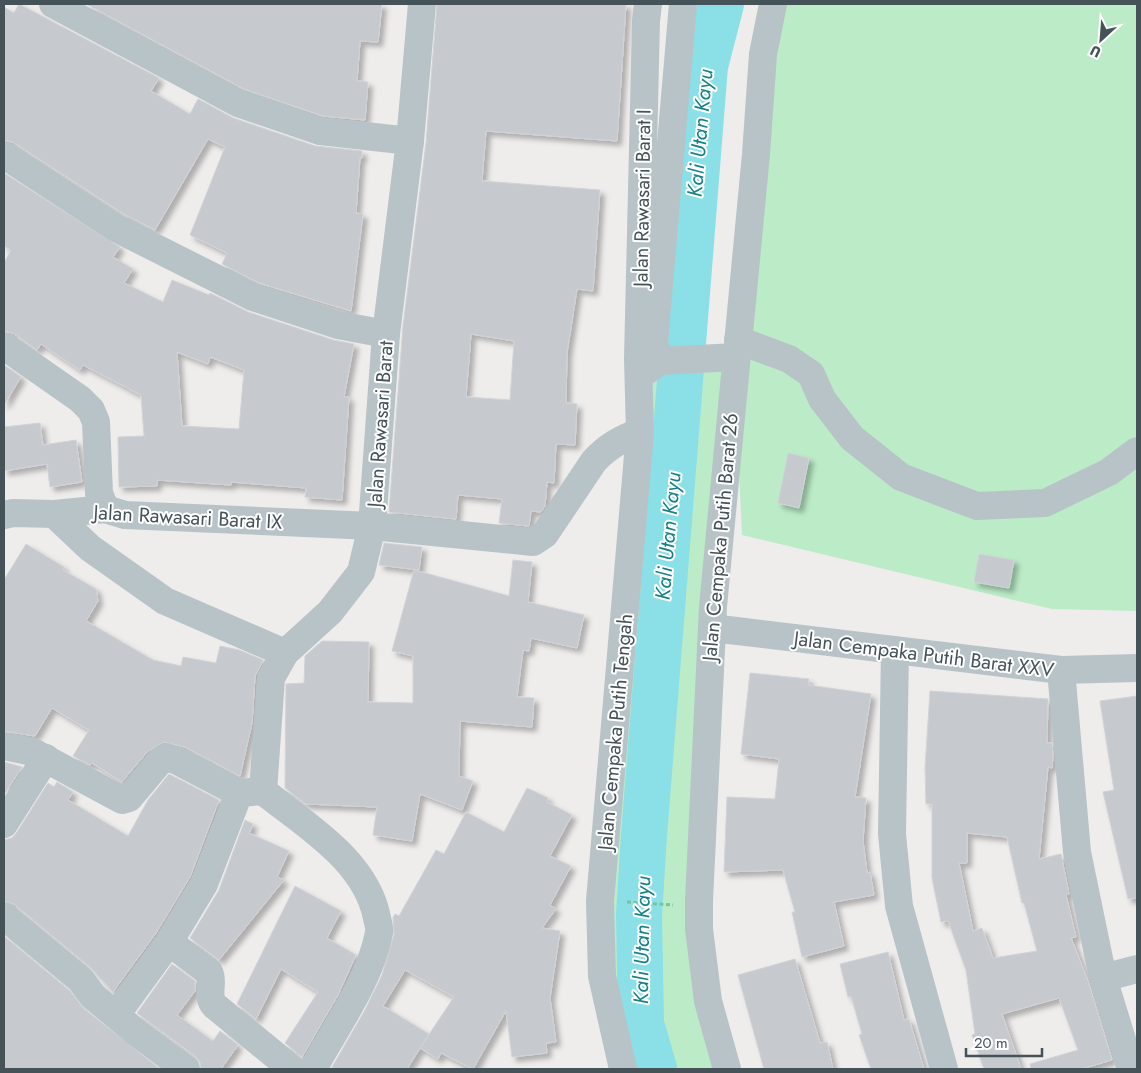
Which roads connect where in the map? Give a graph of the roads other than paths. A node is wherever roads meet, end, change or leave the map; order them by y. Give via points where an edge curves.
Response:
1 (53, 4) edge
2 (422, 4) edge
3 (648, 4) edge
4 (683, 4) edge
5 (773, 4) edge
6 (410, 141) junction
7 (4, 155) edge
8 (655, 176) junction
9 (386, 334) junction
10 (4, 346) edge
11 (733, 352) junction
12 (665, 361) junction
13 (639, 392) junction
14 (640, 432) junction
15 (1137, 452) edge
16 (105, 509) junction
17 (54, 514) junction
18 (4, 515) edge
19 (372, 526) junction
20 (712, 628) junction
21 (895, 650) junction
22 (285, 653) junction
23 (1137, 668) edge
24 (1061, 670) junction
25 (4, 746) edge
26 (46, 758) junction
27 (251, 792) junction
28 (4, 824) edge
29 (4, 916) edge
30 (169, 942) junction
31 (1137, 969) edge
32 (1103, 978) junction
33 (116, 1016) junction
34 (186, 1069) edge
35 (292, 1069) edge
36 (313, 1069) edge
37 (623, 1069) edge
38 (727, 1069) edge
39 (944, 1069) edge
40 (1131, 1069) edge

1 - 6 street via 238,103 320,131
2 - 6 street, Jalan Rawasari Barat
3 - 8 street, Jalan Rawasari Barat I
4 - 8 street, Jalan Rawasari Barat I
5 - 11 street, Jalan Cempaka Putih Barat 26 via 762,54
6 - 9 street, Jalan Rawasari Barat
7 - 9 street via 116,228 254,297 338,325
8 - 12 street, Jalan Rawasari Barat I via 654,342
8 - 13 street, Jalan Rawasari Barat I
9 - 19 street, Jalan Rawasari Barat
10 - 16 street via 91,410 96,422 99,493
11 - 12 street
11 - 15 street via 789,359 811,374 822,399 852,438 902,478 976,506 1045,504 1109,472
11 - 20 street, Jalan Cempaka Putih Barat 26
12 - 13 street via 644,374
13 - 14 street, Jalan Cempaka Putih Tengah
14 - 19 street, Jalan Rawasari Barat via 616,441 594,461 545,534 534,542
14 - 37 street, Jalan Cempaka Putih Tengah via 600,901 602,976
16 - 17 street, Jalan Rawasari Barat IX
16 - 19 street, Jalan Rawasari Barat IX via 125,515
17 - 18 street, Jalan Rawasari Barat IX
17 - 22 street via 90,548 165,601
19 - 22 street via 361,572 330,612
20 - 21 street, Jalan Cempaka Putih Barat XXV
20 - 38 street, Jalan Cempaka Putih Barat 26 via 699,930 708,1001
21 - 24 street, Jalan Cempaka Putih Barat XXV
21 - 39 street via 892,834 899,906
22 - 27 street via 271,678
23 - 24 street, Jalan Cempaka Putih Barat XXV
24 - 32 street via 1077,852
25 - 26 street
26 - 27 street via 122,800 129,798 166,757
26 - 28 street
27 - 30 street via 204,884
27 - 36 street via 342,856 375,904 380,931 368,970
29 - 33 street via 81,980 93,996
30 - 33 street
30 - 35 street via 211,976 210,998 214,1006
31 - 32 street
32 - 40 street
33 - 34 street

